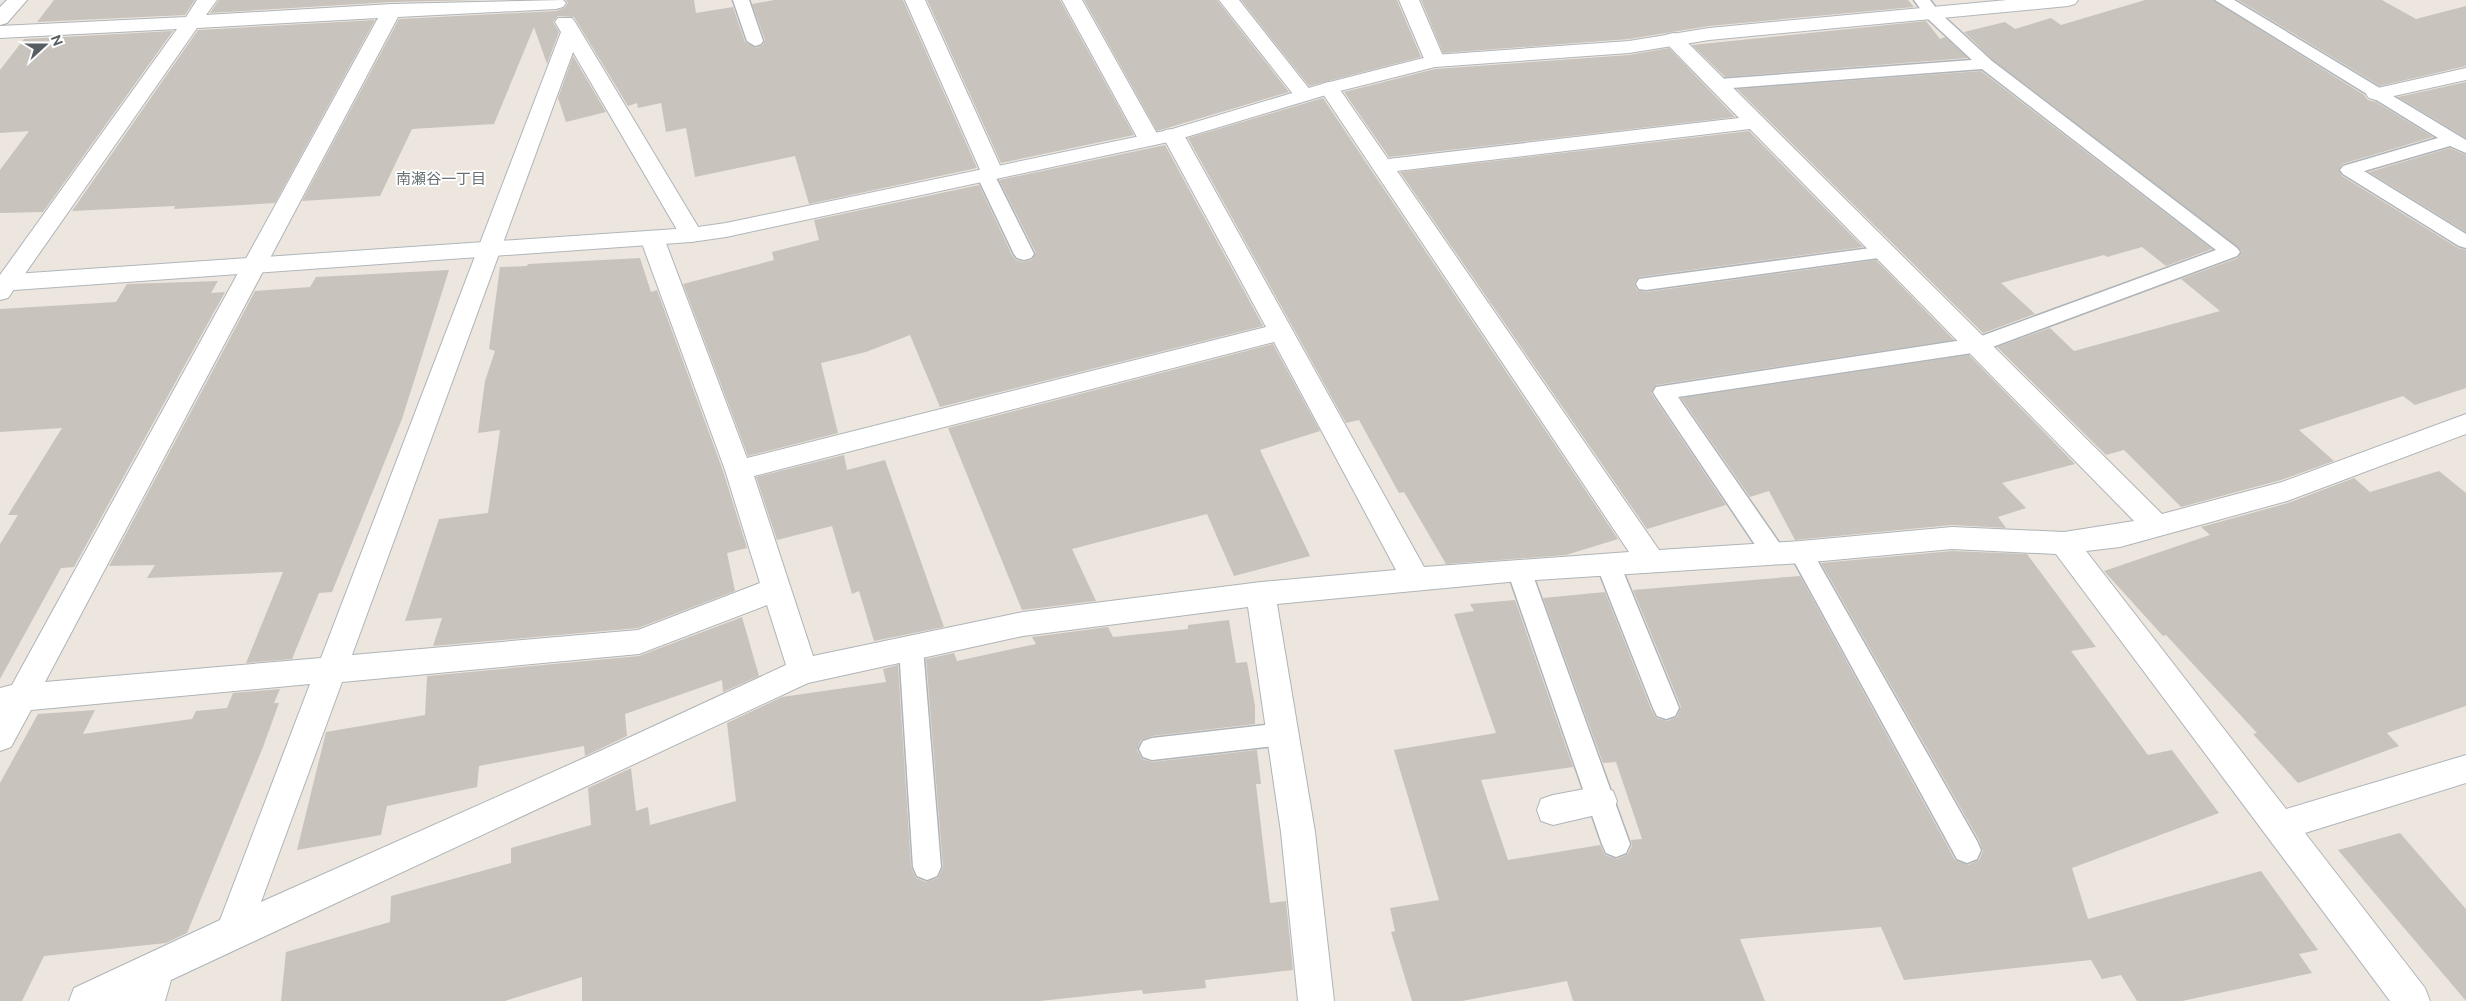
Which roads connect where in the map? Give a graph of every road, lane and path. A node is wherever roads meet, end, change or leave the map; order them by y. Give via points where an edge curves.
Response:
1 (16, 0) edge
2 (208, 0) edge
3 (741, 0) edge
4 (915, 0) edge
5 (1072, 0) edge
6 (1229, 0) edge
7 (1409, 0) edge
8 (2068, 0) edge
9 (2223, 0) edge
10 (555, 1) edge
11 (1928, 7) edge
12 (392, 10) junction
13 (0, 19) edge
14 (193, 21) junction
15 (0, 32) edge
16 (570, 33) junction
17 (1674, 39) junction
18 (755, 41) dead end
19 (1435, 61) junction
20 (1986, 64) junction
21 (2466, 74) edge
22 (1719, 84) junction
23 (1329, 88) junction
24 (2376, 94) junction
25 (1304, 95) junction
26 (1757, 122) junction
27 (1173, 134) junction
28 (1149, 139) junction
29 (2459, 144) edge
30 (1383, 166) junction
31 (989, 173) junction
32 (691, 235) junction
33 (652, 238) junction
34 (2466, 242) edge
35 (489, 248) junction
36 (1886, 252) junction
37 (1024, 254) dead end
38 (255, 265) junction
39 (1646, 284) dead end
40 (2, 286) edge
41 (1281, 332) junction
42 (1979, 345) junction
43 (2466, 424) edge
44 (738, 470) junction
45 (2156, 526) junction
46 (2064, 543) junction
47 (1788, 553) junction
48 (1651, 561) junction
49 (1608, 564) junction
50 (1519, 570) junction
51 (1416, 580) junction
52 (776, 590) junction
53 (1261, 594) junction
54 (911, 648) junction
55 (330, 670) junction
56 (803, 671) junction
57 (10, 699) edge
58 (1666, 708) dead end
59 (1283, 734) junction
60 (0, 737) edge
61 (1152, 749) dead end
62 (2466, 769) edge
63 (1601, 801) junction
64 (1553, 810) dead end
65 (2280, 826) junction
66 (1616, 844) dead end
67 (1967, 850) dead end
68 (927, 867) dead end
69 (232, 932) junction
70 (151, 985) edge
71 (87, 1001) edge
72 (1316, 1001) edge
73 (2412, 1001) edge

1 - 13 street
2 - 14 street
3 - 18 lane
4 - 31 street
5 - 28 street
6 - 25 street
7 - 19 street
8 - 11 street
9 - 24 lane
10 - 12 street
10 - 16 street
11 - 17 street
11 - 20 lane
12 - 14 street
12 - 38 street
14 - 15 street
14 - 40 street
16 - 32 street
16 - 35 street
17 - 19 street via 1629,47
17 - 22 street
19 - 23 street
20 - 22 lane
20 - 42 lane via 2230,252
21 - 24 street
22 - 26 street
23 - 25 street
23 - 30 street
24 - 29 lane
25 - 27 street
26 - 30 street
26 - 36 street
27 - 28 street
27 - 41 street
28 - 31 street
29 - 34 lane via 2348,170
30 - 48 street
31 - 32 street
31 - 37 lane
32 - 33 street
33 - 35 street
33 - 44 street
35 - 38 street
35 - 55 street
36 - 39 lane
36 - 42 street
38 - 40 street
38 - 57 street
41 - 44 street
41 - 51 street
42 - 45 street
42 - 47 lane via 1663,392
43 - 45 street via 2288,491
44 - 52 street
45 - 46 street via 2120,536
46 - 47 street via 1952,538
46 - 65 street
47 - 48 street
47 - 67 lane
48 - 49 street
49 - 50 street
49 - 58 lane
50 - 51 street
50 - 63 lane
51 - 53 street
52 - 55 street via 639,642
52 - 56 street
53 - 54 street via 1023,624
53 - 59 street
54 - 56 street
54 - 68 lane
55 - 57 street
55 - 69 street
56 - 69 street
57 - 60 street
59 - 61 lane
59 - 72 street via 1298,832
62 - 65 street
63 - 64 street
63 - 66 lane
65 - 73 street
69 - 70 street
70 - 71 street

